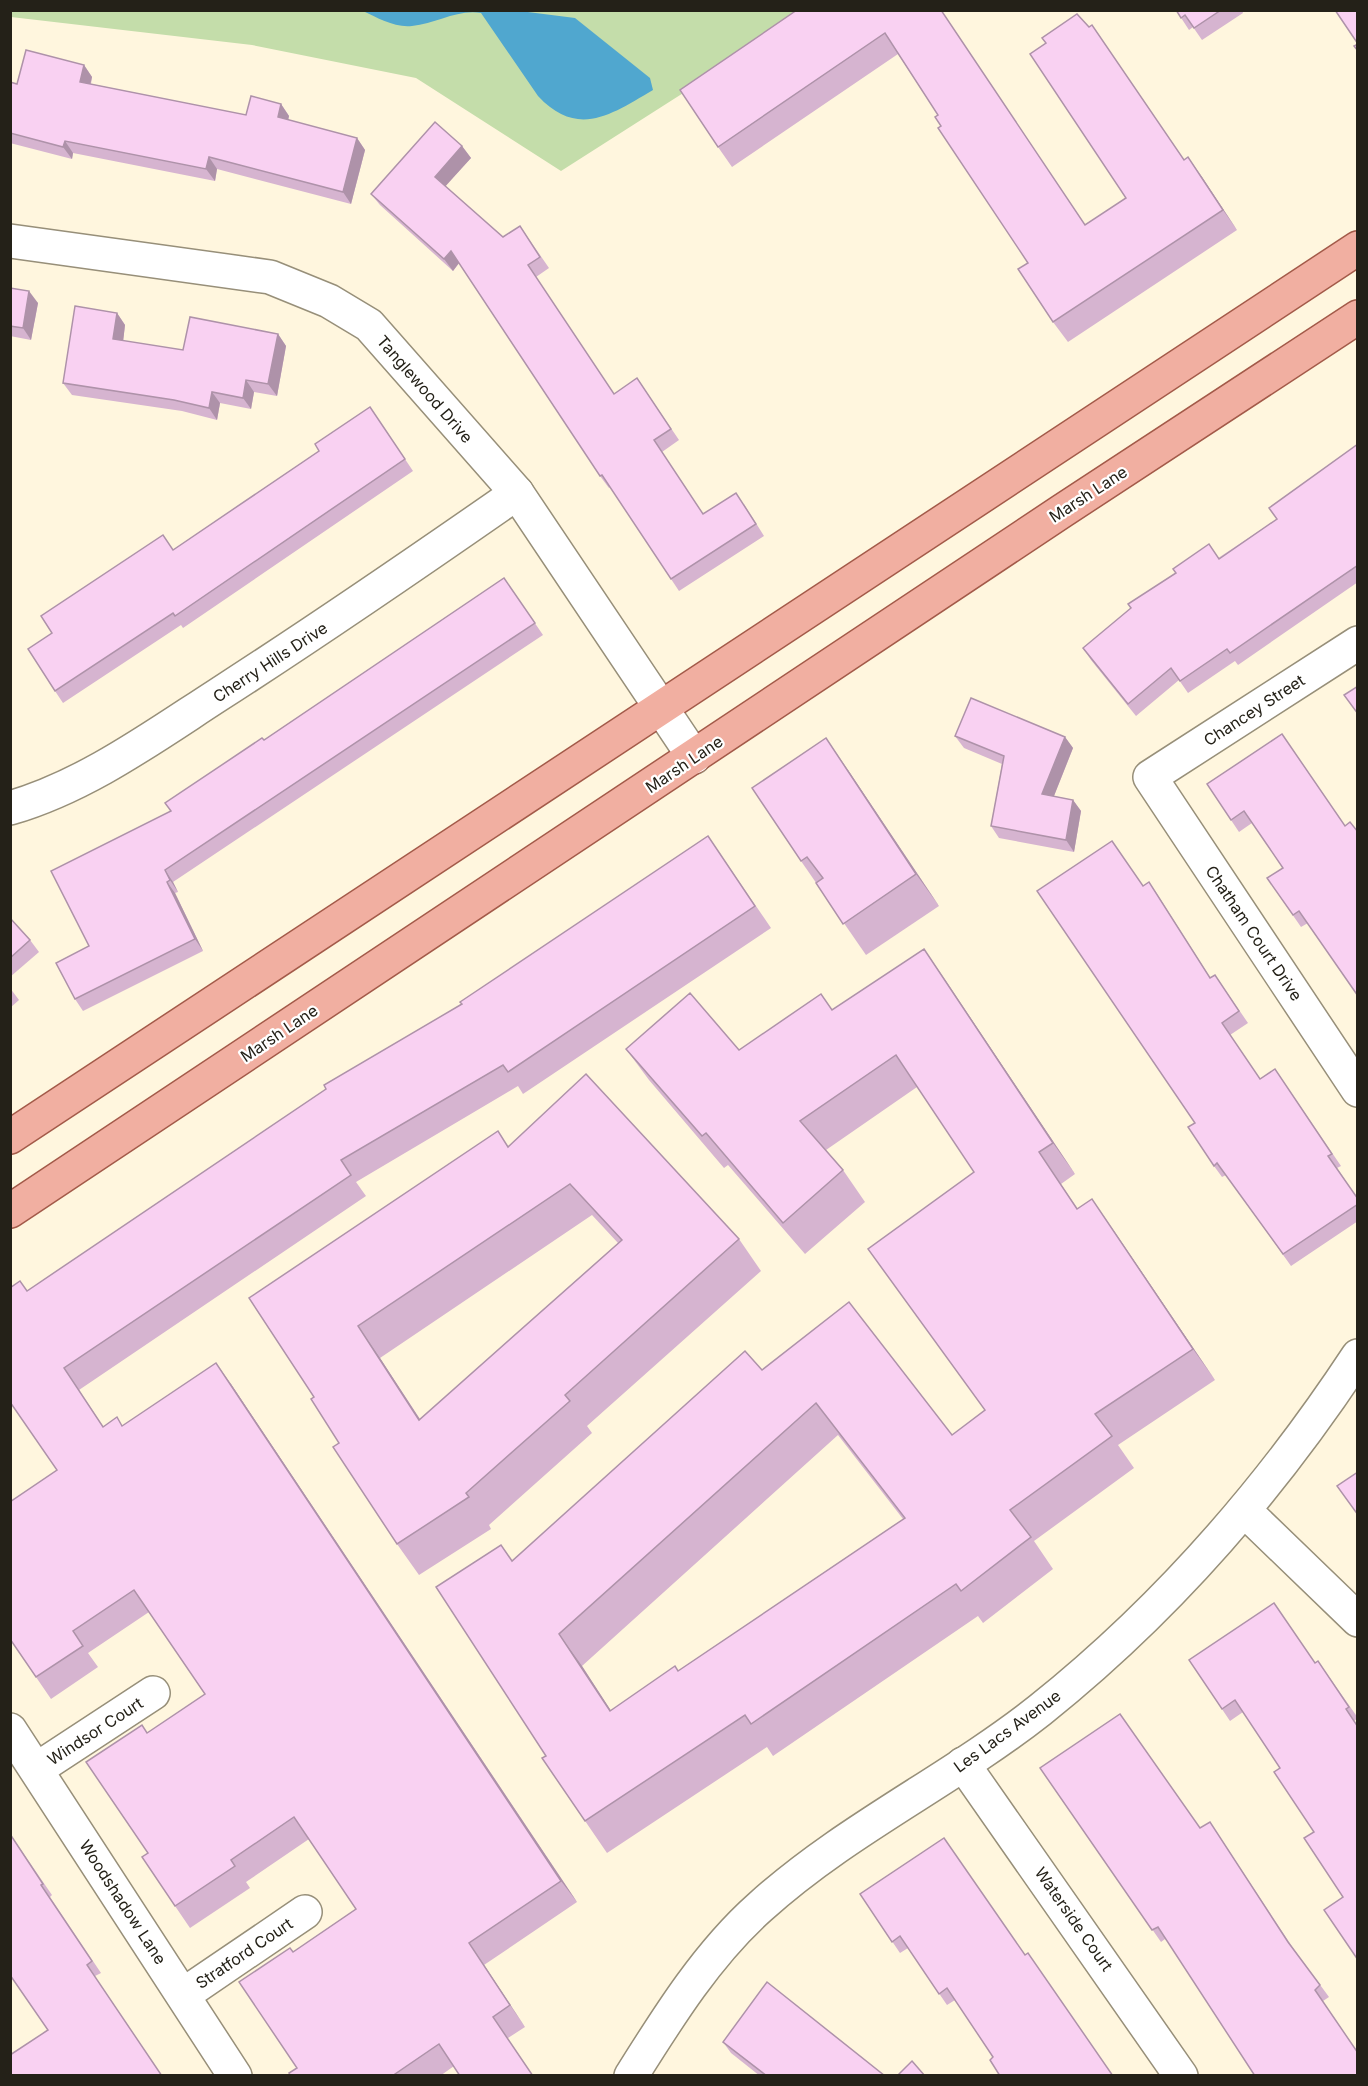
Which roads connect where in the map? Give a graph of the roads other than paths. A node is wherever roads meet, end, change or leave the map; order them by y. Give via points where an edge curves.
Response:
1 (10, 241) edge
2 (1358, 248) edge
3 (1358, 317) edge
4 (517, 493) junction
5 (1358, 642) edge
6 (660, 706) junction
7 (694, 757) junction
8 (1150, 777) joint
9 (10, 808) edge
10 (1358, 1089) edge
11 (10, 1137) edge
12 (10, 1211) edge
13 (1358, 1356) edge
14 (1244, 1510) junction
15 (1358, 1620) edge
16 (153, 1693) dead end
17 (10, 1730) edge
18 (963, 1764) junction
19 (37, 1769) junction
20 (306, 1912) dead end
21 (183, 1995) junction
22 (235, 2076) edge
23 (631, 2076) edge
24 (1181, 2076) edge

1 - 4 street, Tanglewood Drive via 270,277 329,301 369,325
2 - 6 main road
3 - 7 main road, Marsh Lane
4 - 6 street, Tanglewood Drive
4 - 9 street, Cherry Hills Drive via 366,600 140,746 44,798
5 - 8 street, Chancey Street
6 - 7 street, Tanglewood Drive
6 - 11 main road
7 - 12 main road, Marsh Lane
8 - 10 street, Chatham Court Drive
13 - 14 street, Les Lacs Avenue
14 - 15 street
14 - 18 street, Les Lacs Avenue via 1112,1648 1039,1711
16 - 19 street, Windsor Court
17 - 19 street, Woodshadow Lane
18 - 23 street, Les Lacs Avenue via 818,1859 758,1908 667,2018
18 - 24 street, Waterside Court
19 - 21 street, Woodshadow Lane
20 - 21 street, Stratford Court
21 - 22 street, Woodshadow Lane

